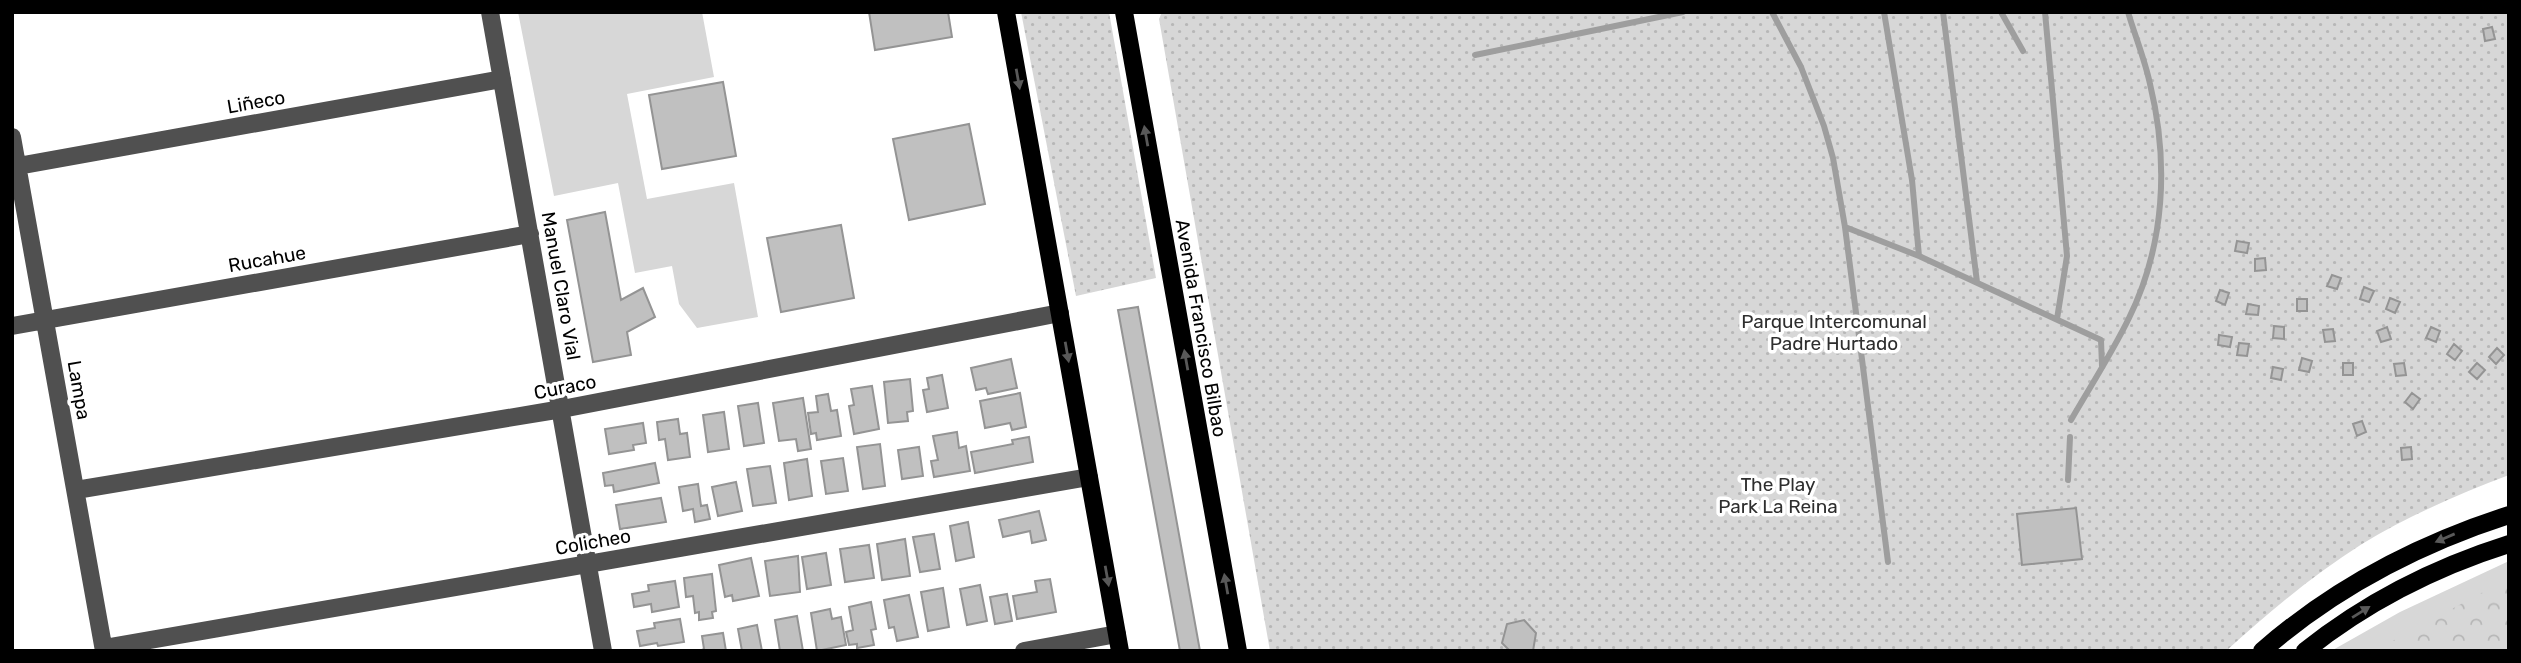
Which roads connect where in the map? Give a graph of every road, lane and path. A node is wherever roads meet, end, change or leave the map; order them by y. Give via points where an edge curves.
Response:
1 (490, 12) edge
2 (1006, 12) edge
3 (1124, 12) edge
4 (502, 79) junction
5 (12, 137) edge
6 (18, 166) junction
7 (530, 234) junction
8 (1060, 313) junction
9 (45, 321) junction
10 (12, 326) edge
11 (562, 409) junction
12 (1089, 477) junction
13 (76, 490) junction
14 (2509, 514) edge
15 (2509, 544) edge
16 (589, 564) junction
17 (1119, 642) edge
18 (104, 650) edge
19 (603, 651) edge
20 (1024, 651) edge
21 (1238, 651) edge
22 (2262, 651) edge
23 (2305, 651) edge

1 - 4 street, Manuel Claro Vial
2 -> 8 main road
21 -> 3 main road, Avenida Francisco Bilbao
4 - 6 street, Liñeco
4 - 7 street, Manuel Claro Vial
5 - 6 street, Lampa
6 - 9 street, Lampa
7 - 9 street, Rucahue
7 - 11 street, Manuel Claro Vial
8 - 11 street, Curaco
8 -> 12 main road
9 - 10 street, Rucahue
9 - 13 street, Lampa
11 - 13 street, Curaco
11 - 16 street, Manuel Claro Vial
12 - 16 street, Colicheo
12 -> 17 main road
13 - 18 street, Lampa
14 -> 22 main road via 2384,567 2322,605
23 -> 15 main road via 2412,584
16 - 18 street, Colicheo
16 - 19 street, Manuel Claro Vial
17 - 20 street

